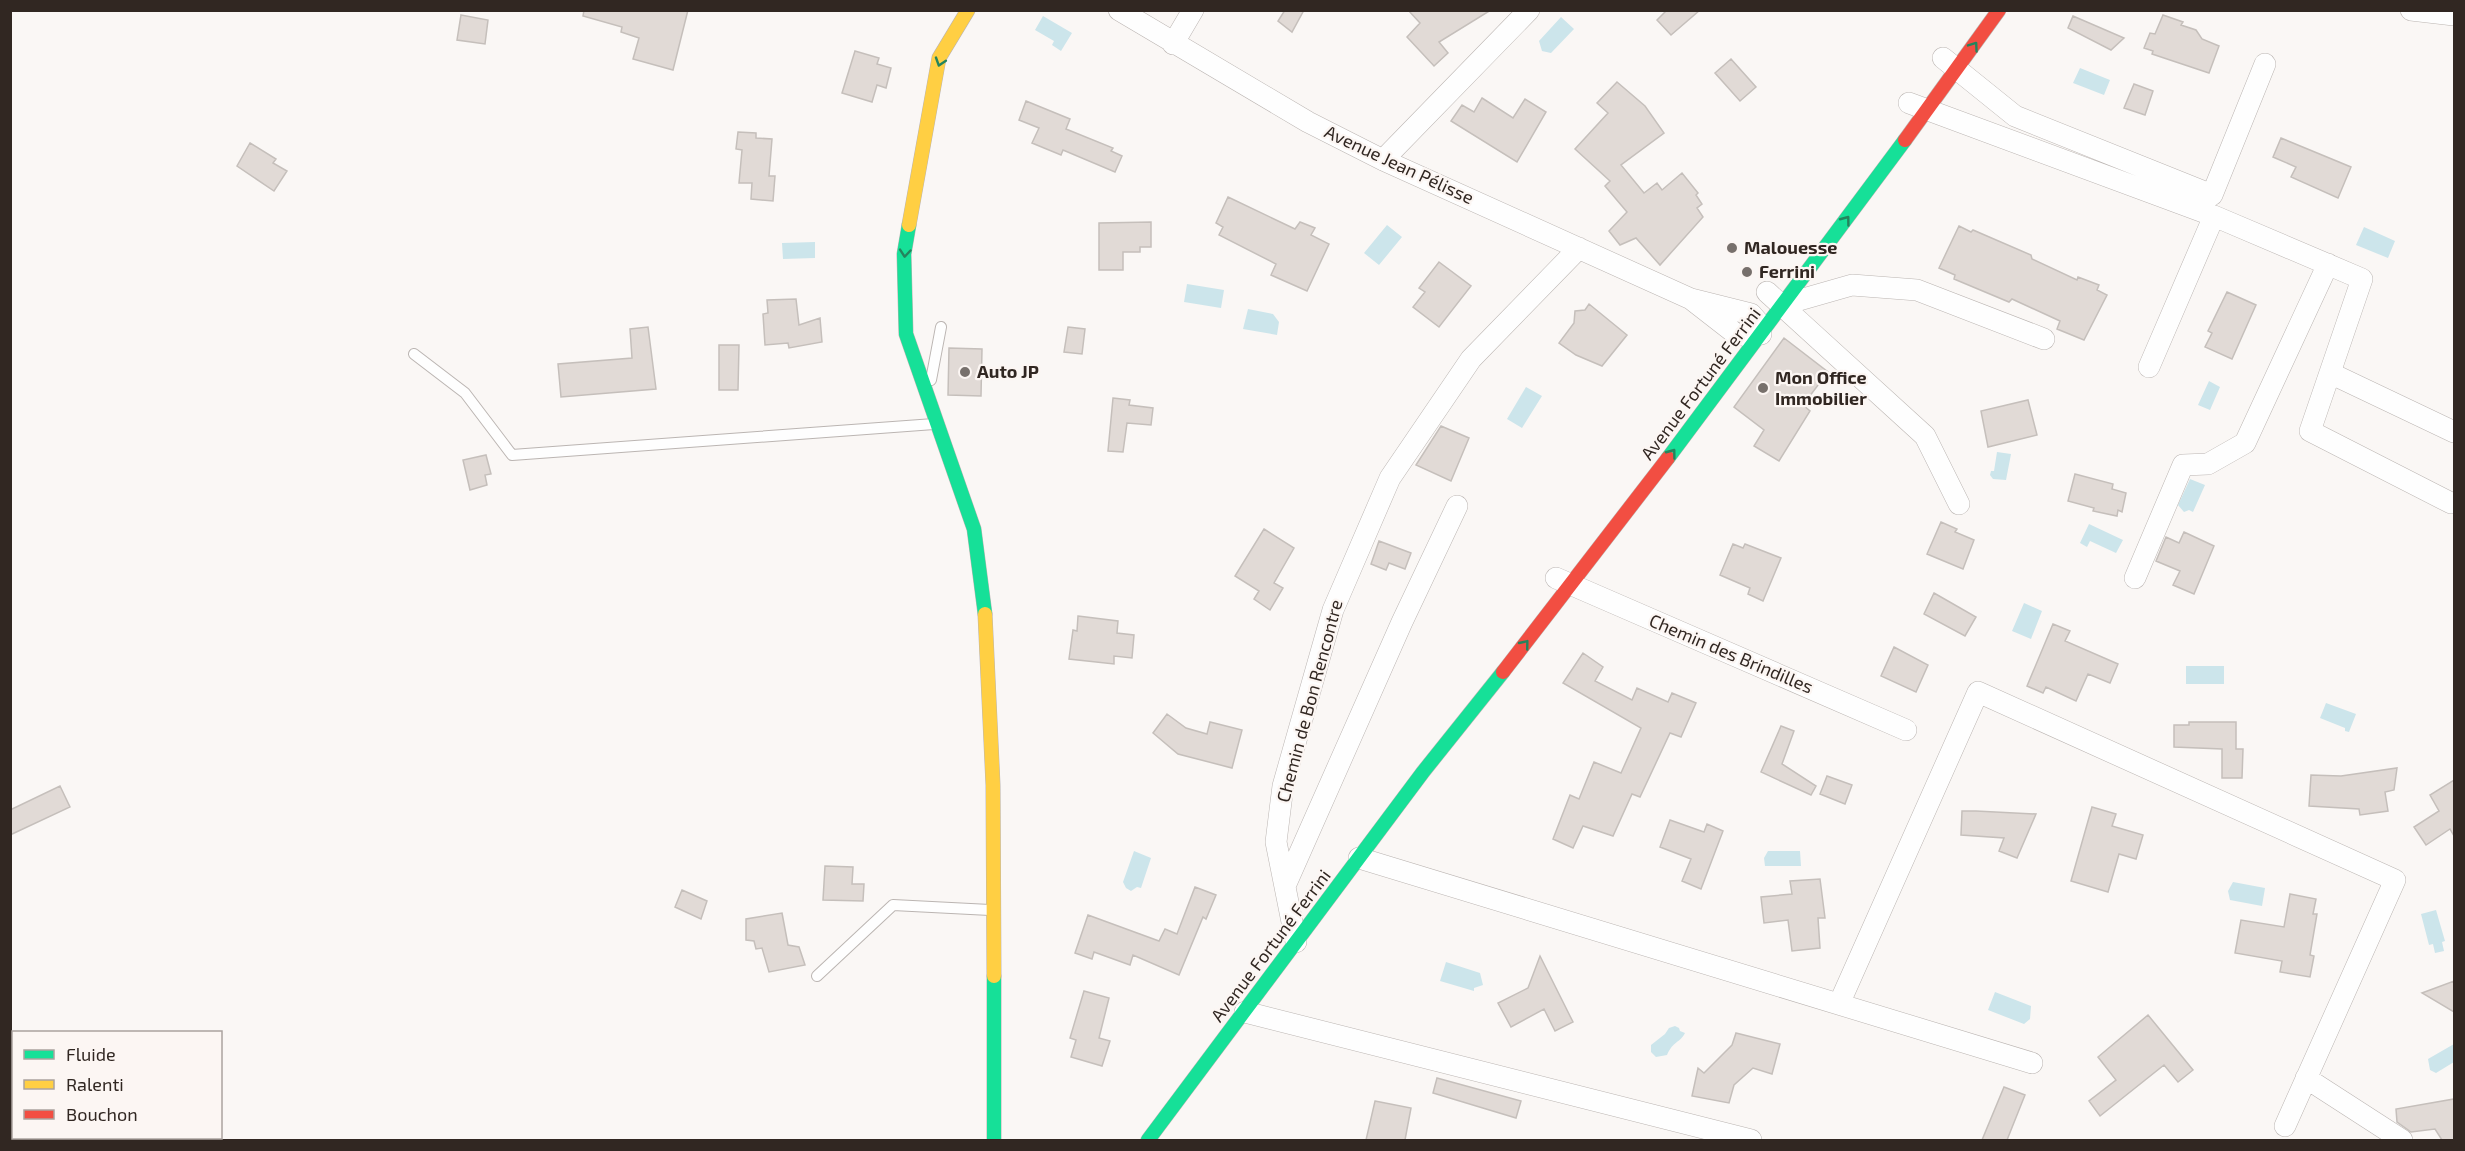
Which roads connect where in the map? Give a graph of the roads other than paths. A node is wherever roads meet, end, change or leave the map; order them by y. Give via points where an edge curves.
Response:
1 (968, 10) edge
2 (1119, 10) edge
3 (1193, 10) edge
4 (1529, 10) edge
5 (1999, 10) edge
6 (2411, 10) edge
7 (2454, 15) edge
8 (1173, 44) junction
9 (1946, 61) junction
10 (2265, 64) dead end
11 (1913, 105) junction
12 (1383, 160) junction
13 (2214, 216) junction
14 (1579, 248) junction
15 (2328, 264) junction
16 (1775, 293) junction
17 (1690, 299) junction
18 (1751, 314) junction
19 (941, 327) dead end
20 (1761, 334) junction
21 (1732, 339) junction
22 (2044, 339) dead end
23 (414, 354) dead end
24 (2149, 367) dead end
25 (2330, 373) junction
26 (928, 398) junction
27 (937, 424) junction
28 (2454, 432) edge
29 (2451, 503) dead end
30 (1959, 504) dead end
31 (1457, 506) dead end
32 (2135, 578) dead end
33 (1560, 580) junction
34 (1536, 607) dead end
35 (1906, 730) dead end
36 (1423, 772) junction
37 (1359, 858) junction
38 (1285, 886) junction
39 (994, 910) junction
40 (1296, 942) junction
41 (817, 976) dead end
42 (1839, 1004) junction
43 (1245, 1012) junction
44 (2032, 1063) dead end
45 (2306, 1078) junction
46 (2285, 1126) dead end
47 (994, 1140) edge
48 (1149, 1140) edge
49 (1751, 1140) edge
50 (2402, 1140) edge

1 -> 26 main road via 939,58 904,254 906,334
2 - 8 street, Avenue Jean Pélisse
3 - 8 street
4 - 12 street
9 -> 5 main road, Avenue Fortuné Ferrini
6 - 7 street
8 - 12 street, Avenue Jean Pélisse via 1308,122
9 - 10 street via 2015,116 2212,195
9 - 11 main road, Avenue Fortuné Ferrini
11 - 13 street
16 -> 11 main road, Avenue Fortuné Ferrini
12 - 14 street, Avenue Jean Pélisse
13 - 15 street
13 - 24 street
14 - 17 street, Avenue Jean Pélisse
14 - 38 street, Chemin de Bon Rencontre via 1471,359 1390,478 1333,610 1283,786 1276,842
15 - 25 street via 2362,279
15 - 32 street via 2245,443 2208,465 2183,465
16 - 18 main road, Avenue Fortuné Ferrini
16 - 20 main road, Avenue Fortuné Ferrini
16 - 22 street via 1852,285 1917,290
16 - 30 street via 1925,436
17 - 18 street, Avenue Jean Pélisse
17 - 21 street, Avenue Jean Pélisse
18 - 20 street
18 - 21 main road, Avenue Fortuné Ferrini
19 - 26 lane
20 - 21 street
33 -> 20 main road, Avenue Fortuné Ferrini
23 - 27 lane via 465,393 512,455
25 - 28 street
25 - 29 street via 2310,430
26 - 27 main road
27 - 39 main road via 974,529 985,615
31 - 38 street
33 - 35 street, Chemin des Brindilles
36 -> 33 main road, Avenue Fortuné Ferrini
34 - 36 main road, Avenue Fortuné Ferrini
36 - 37 main road, Avenue Fortuné Ferrini
37 - 40 main road, Avenue Fortuné Ferrini
37 - 42 street
38 - 40 street, Chemin de Bon Rencontre
39 - 41 lane via 893,904
39 - 47 main road
40 - 43 main road, Avenue Fortuné Ferrini
42 - 44 street
42 - 45 street via 1978,692 2395,880
43 - 48 main road, Avenue Fortuné Ferrini
43 - 49 street
45 - 46 street
45 - 50 street

